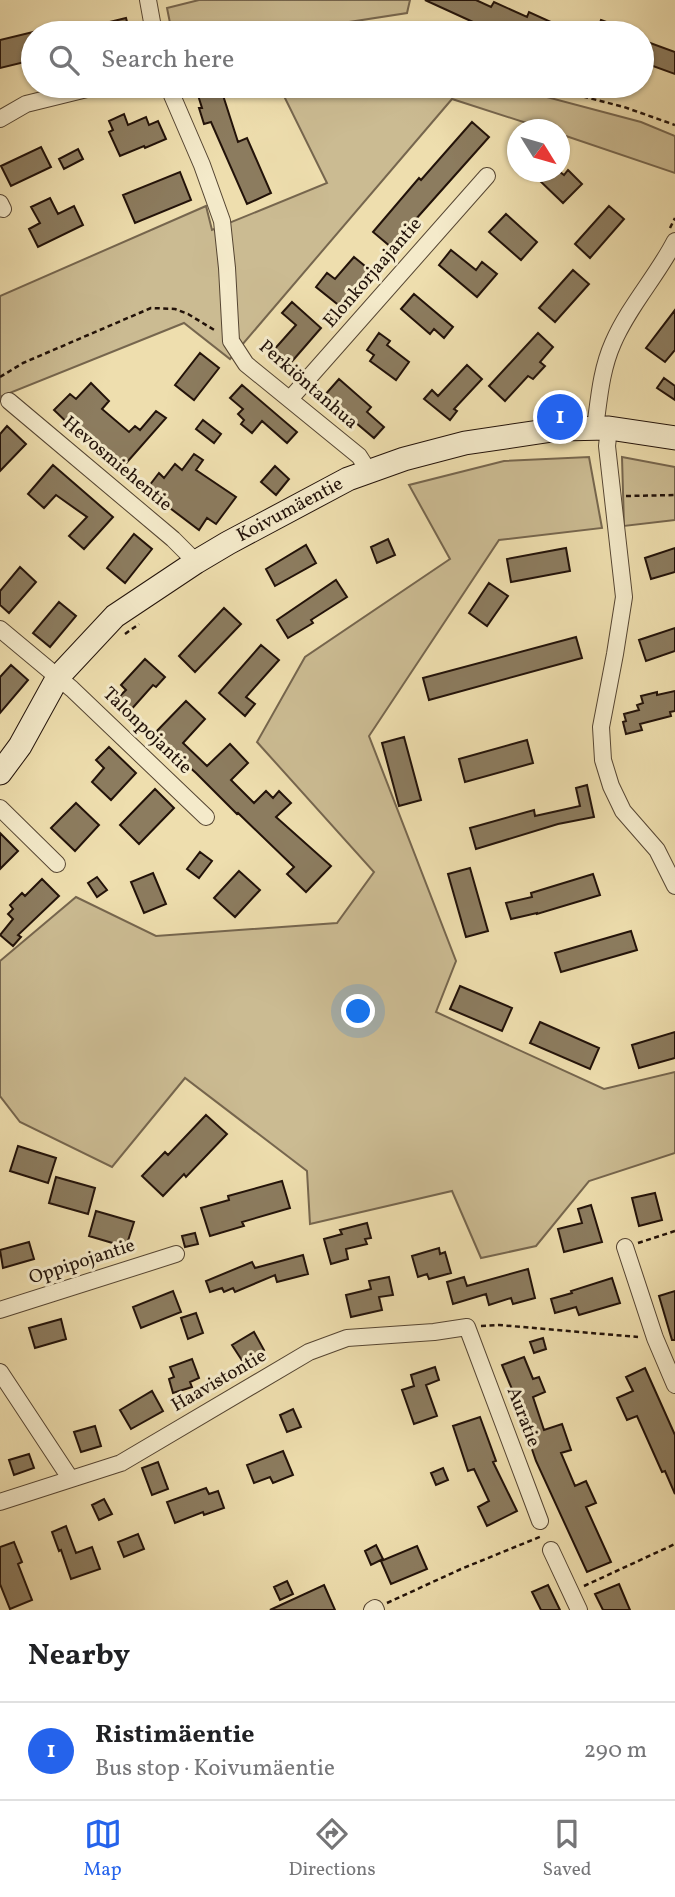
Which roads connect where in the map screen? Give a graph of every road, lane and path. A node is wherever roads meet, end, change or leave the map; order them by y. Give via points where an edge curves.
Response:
1 (148, 0) edge
2 (152, 21) edge
3 (50, 98) edge
4 (173, 98) edge
5 (589, 98) edge
6 (0, 119) edge
7 (675, 125) edge
8 (487, 176) dead end
9 (675, 241) edge
10 (230, 341) junction
11 (0, 377) edge
12 (290, 399) junction
13 (9, 401) dead end
14 (602, 428) junction
15 (675, 438) edge
16 (368, 470) junction
17 (675, 495) edge
18 (613, 496) junction
19 (196, 562) junction
20 (143, 621) dead end
21 (0, 629) edge
22 (124, 635) dead end
23 (58, 677) junction
24 (0, 773) edge
25 (0, 807) edge
26 (206, 817) dead end
27 (57, 864) dead end
28 (675, 886) edge
29 (675, 1231) edge
30 (625, 1247) joint
31 (176, 1254) dead end
32 (0, 1310) edge
33 (467, 1327) junction
34 (654, 1338) junction
35 (0, 1372) edge
36 (675, 1385) edge
37 (70, 1478) junction
38 (0, 1502) edge
39 (545, 1535) junction
40 (675, 1544) edge
41 (571, 1592) junction
42 (374, 1609) edge
43 (579, 1610) edge

1 - 2 street
3 - 6 street via 26,104
4 - 10 street, Perkiöntanhua via 222,221
5 - 7 path
8 - 12 street, Elonkorjaajantie
9 - 14 street via 612,344 603,372
10 - 11 path via 188,314 150,308
10 - 12 street, Perkiöntanhua via 246,364
12 - 16 street, Perkiöntanhua via 359,456
13 - 19 street, Hevosmiehentie
14 - 15 street, Koivumäentie
14 - 16 street, Koivumäentie via 559,429 465,443
14 - 18 street
16 - 19 street, Koivumäentie
17 - 18 path
18 - 28 street via 624,597 601,727 603,760 623,811 657,850
19 - 23 street, Koivumäentie via 115,616
20 - 22 path
21 - 23 street, Talonpojantie
23 - 24 street, Koivumäentie
23 - 26 street, Talonpojantie
25 - 27 street
29 - 30 path
30 - 34 street
31 - 32 street, Oppipojantie
33 - 34 path via 499,1325
33 - 37 street, Haavistontie via 347,1338 310,1352 121,1463
33 - 39 street, Auratie
34 - 36 street
35 - 37 street
37 - 38 street, Haavistontie
39 - 41 street, Auratie
39 - 42 path
40 - 41 path
41 - 43 street, Auratie

